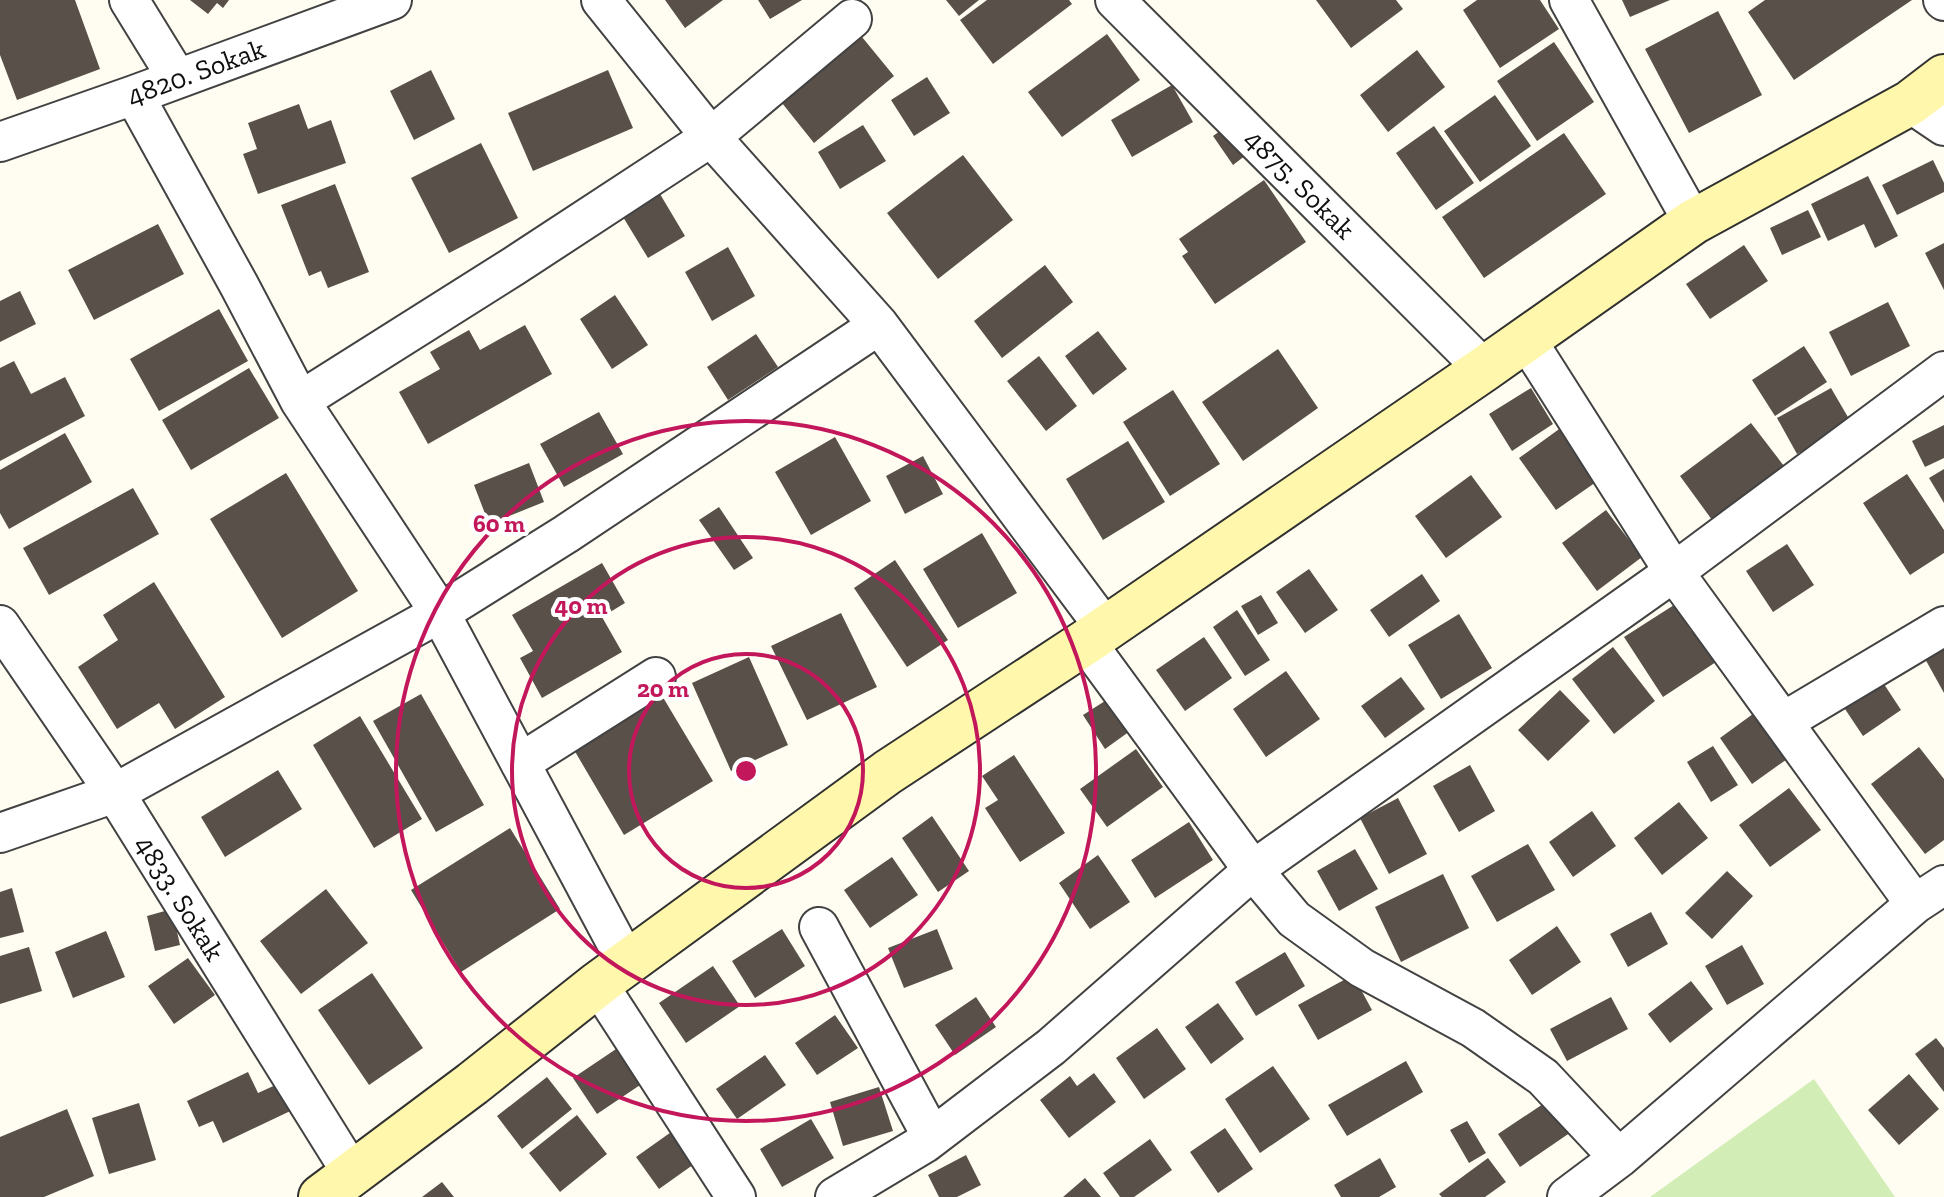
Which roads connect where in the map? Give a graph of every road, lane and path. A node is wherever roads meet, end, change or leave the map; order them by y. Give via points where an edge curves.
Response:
1 (129, 0) edge
2 (392, 0) edge
3 (601, 0) edge
4 (1115, 0) edge
5 (1569, 0) edge
6 (852, 19) dead end
7 (1944, 77) edge
8 (177, 78) junction
9 (134, 95) junction
10 (1927, 115) edge
11 (711, 137) junction
12 (0, 142) edge
13 (1693, 222) junction
14 (879, 325) junction
15 (1526, 339) junction
16 (1484, 369) junction
17 (1944, 371) edge
18 (300, 401) junction
19 (1674, 572) junction
20 (440, 613) junction
21 (0, 625) edge
22 (1944, 626) edge
23 (1095, 635) junction
24 (656, 677) dead end
25 (1783, 722) junction
26 (520, 763) junction
27 (115, 793) junction
28 (0, 833) edge
29 (1253, 870) junction
30 (1930, 894) edge
31 (819, 927) dead end
32 (613, 974) junction
33 (932, 1137) junction
34 (1619, 1158) junction
35 (337, 1186) edge
36 (736, 1197) edge
37 (835, 1197) edge
38 (1567, 1197) edge

1 - 8 street
2 - 8 street, 4820. Sokak
3 - 11 street
4 - 16 street, 4875. Sokak
5 - 13 street
6 - 11 street
7 - 10 street
8 - 9 street, 4820. Sokak
9 - 12 street, 4820. Sokak
9 - 18 street
10 - 13 street
11 - 14 street
11 - 18 street
13 - 15 street
14 - 20 street
14 - 23 street
15 - 16 street
15 - 19 street
16 - 23 street
17 - 19 street
18 - 20 street
19 - 25 street
19 - 29 street
20 - 26 street
20 - 27 street
21 - 27 street, 4833. Sokak
22 - 25 street
23 - 29 street
23 - 32 street via 888,772
24 - 26 street
25 - 30 street
26 - 32 street
27 - 28 street
27 - 35 street, 4833. Sokak
29 - 33 street via 1051,1047
29 - 34 street via 1294,919 1362,968 1473,1028 1543,1077
30 - 34 street
31 - 33 street
32 - 35 street
32 - 36 street
33 - 37 street
34 - 38 street

